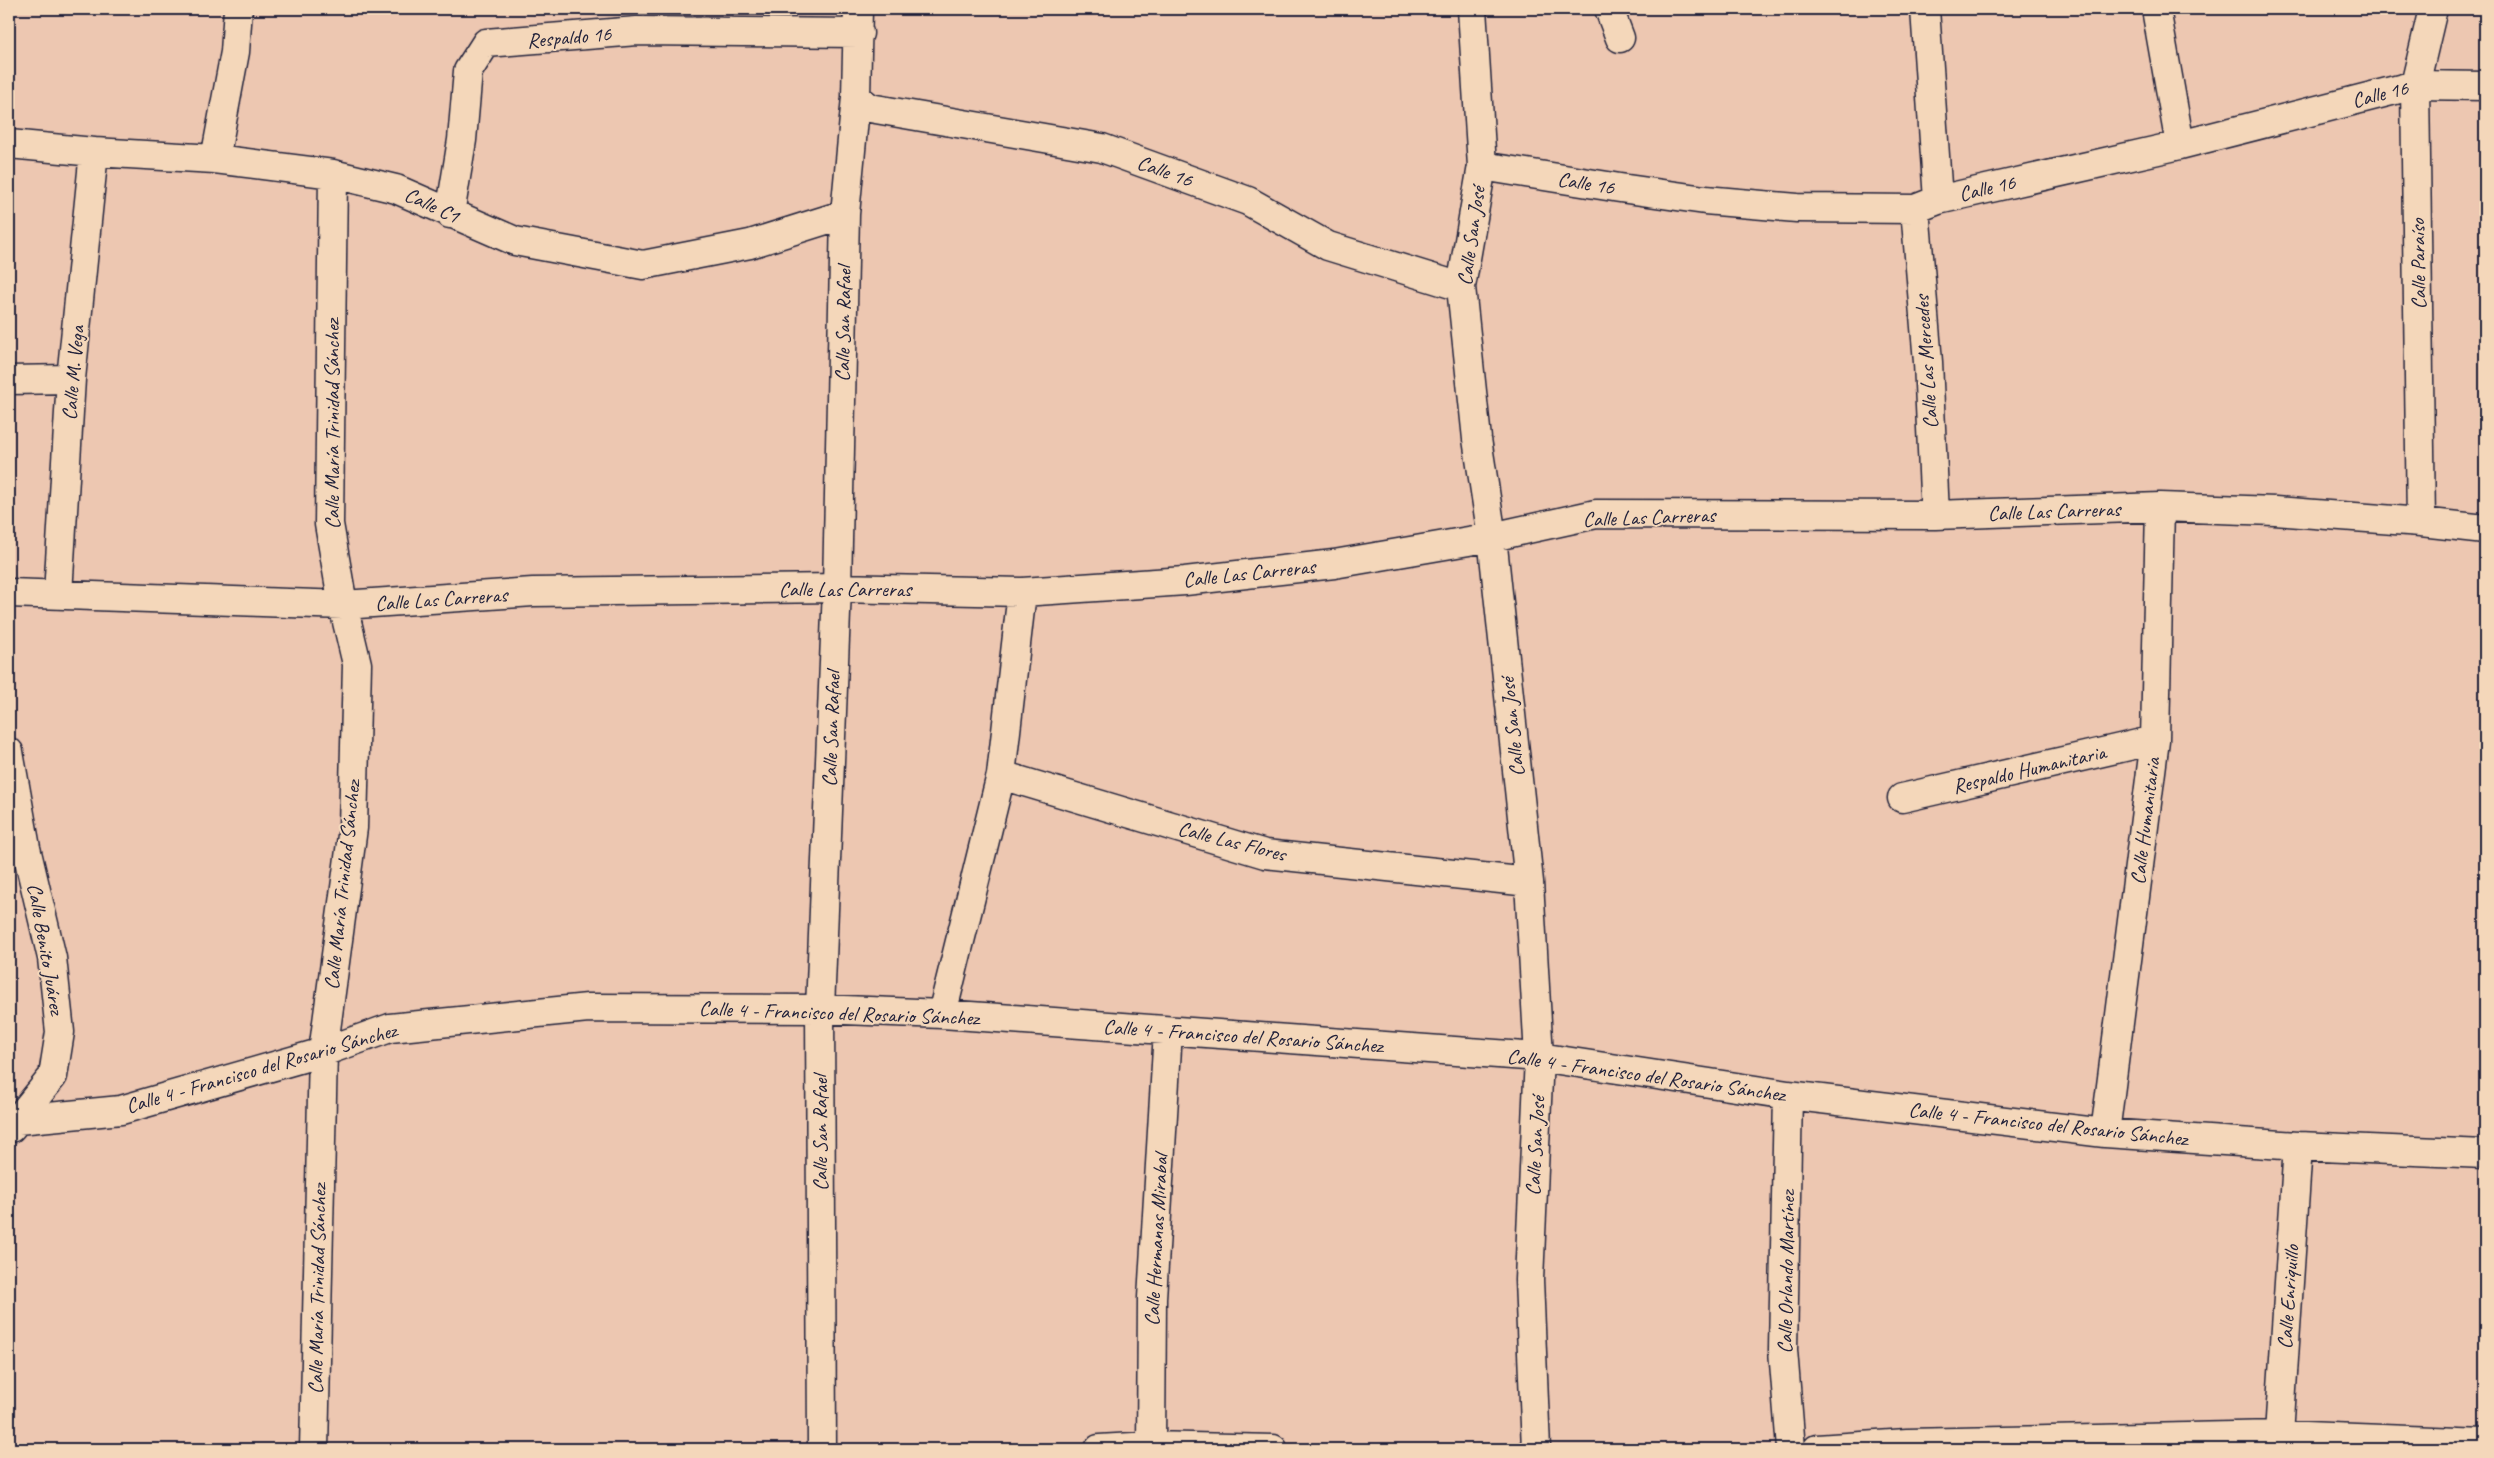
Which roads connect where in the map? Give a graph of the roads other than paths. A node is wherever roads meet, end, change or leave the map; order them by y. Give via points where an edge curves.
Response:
1 (238, 9) edge
2 (1472, 9) edge
3 (1608, 9) edge
4 (1925, 9) edge
5 (2156, 9) edge
6 (2433, 9) edge
7 (636, 20) edge
8 (858, 21) edge
9 (1620, 38) dead end
10 (2415, 85) junction
11 (2485, 86) edge
12 (856, 97) junction
13 (9, 144) edge
14 (2180, 145) junction
15 (94, 152) junction
16 (216, 159) junction
17 (1482, 166) junction
18 (333, 174) junction
19 (1926, 205) junction
20 (450, 214) junction
21 (845, 214) junction
22 (1462, 287) junction
23 (72, 379) junction
24 (9, 380) edge
25 (2160, 507) junction
26 (1935, 515) junction
27 (2421, 522) junction
28 (2485, 529) edge
29 (1492, 537) junction
30 (837, 588) junction
31 (1022, 592) junction
32 (9, 593) edge
33 (58, 594) junction
34 (343, 605) junction
35 (2155, 740) junction
36 (9, 752) edge
37 (1001, 774) junction
38 (1902, 798) dead end
39 (1529, 882) junction
40 (820, 1009) junction
41 (942, 1014) junction
42 (1168, 1031) junction
43 (323, 1052) junction
44 (1539, 1057) junction
45 (1788, 1095) junction
46 (12, 1123) edge
47 (2105, 1133) junction
48 (2298, 1146) junction
49 (2485, 1154) edge
50 (2278, 1442) edge
51 (2485, 1443) edge
52 (1151, 1448) edge
53 (314, 1449) edge
54 (822, 1449) edge
55 (1099, 1449) edge
56 (1273, 1449) edge
57 (1536, 1449) edge
58 (1791, 1449) edge
59 (1817, 1449) edge

1 - 16 street via 235,52
2 - 17 street, Calle San José
3 - 9 street
4 - 19 street, Calle Las Mercedes
5 - 14 street
6 - 10 street, Calle Paraíso
7 - 8 street, Respaldo 16
7 - 20 street, Respaldo 16 via 486,43 468,71 462,140
8 - 12 street, Calle San Rafael
10 - 11 street, Calle 16
10 - 14 street, Calle 16
10 - 27 street, Calle Paraíso
12 - 21 street, Calle San Rafael
12 - 22 street, Calle 16 via 870,108 1102,148 1248,200 1328,246
13 - 15 street, Calle C1
14 - 19 street, Calle 16
15 - 16 street, Calle C1
15 - 23 street, Calle M. Vega
16 - 18 street, Calle C1
17 - 19 street, Calle 16 via 1705,200 1797,208
17 - 22 street, Calle San José
18 - 20 street, Calle C1 via 396,189
18 - 34 street, Calle María Trinidad Sánchez via 329,524
19 - 26 street, Calle Las Mercedes via 1928,362
20 - 21 street, Calle C1 via 515,241 643,265 750,244
21 - 30 street, Calle San Rafael
22 - 29 street, Calle San José via 1476,439
23 - 24 street
23 - 33 street, Calle M. Vega
25 - 26 street, Calle Las Carreras
25 - 27 street, Calle Las Carreras via 2275,511
25 - 35 street, Calle Humanitaria
26 - 29 street, Calle Las Carreras via 1596,514
27 - 28 street, Calle Las Carreras
29 - 31 street, Calle Las Carreras via 1334,564 1185,581
29 - 39 street, Calle San José
30 - 31 street, Calle Las Carreras
30 - 34 street, Calle Las Carreras via 533,592
30 - 40 street, Calle San Rafael
31 - 37 street
32 - 33 street, Calle Las Carreras
33 - 34 street, Calle Las Carreras
34 - 43 street, Calle María Trinidad Sánchez via 357,664 353,828
35 - 38 street, Respaldo Humanitaria
35 - 47 street, Calle Humanitaria
36 - 46 street, Calle Benito Juárez via 26,848 52,958 60,1032 53,1076
37 - 39 street, Calle Las Flores via 1265,854
37 - 41 street
39 - 44 street, Calle San José
40 - 41 street, Calle 4 - Francisco del Rosario Sánchez
40 - 43 street, Calle 4 - Francisco del Rosario Sánchez via 588,1008 390,1028
40 - 54 street, Calle San Rafael
41 - 42 street, Calle 4 - Francisco del Rosario Sánchez
42 - 44 street, Calle 4 - Francisco del Rosario Sánchez
42 - 52 street, Calle Hermanas Mirabal via 1152,1298
43 - 46 street, Calle 4 - Francisco del Rosario Sánchez via 122,1110
43 - 53 street, Calle María Trinidad Sánchez
44 - 45 street, Calle 4 - Francisco del Rosario Sánchez
44 - 57 street, Calle San José via 1529,1280
45 - 47 street, Calle 4 - Francisco del Rosario Sánchez
45 - 58 street, Calle Orlando Martínez via 1783,1350
47 - 48 street, Calle 4 - Francisco del Rosario Sánchez
48 - 49 street, Calle 4 - Francisco del Rosario Sánchez
48 - 50 street, Calle Enriquillo
50 - 51 street
50 - 59 street via 1907,1442
52 - 55 street
52 - 56 street

